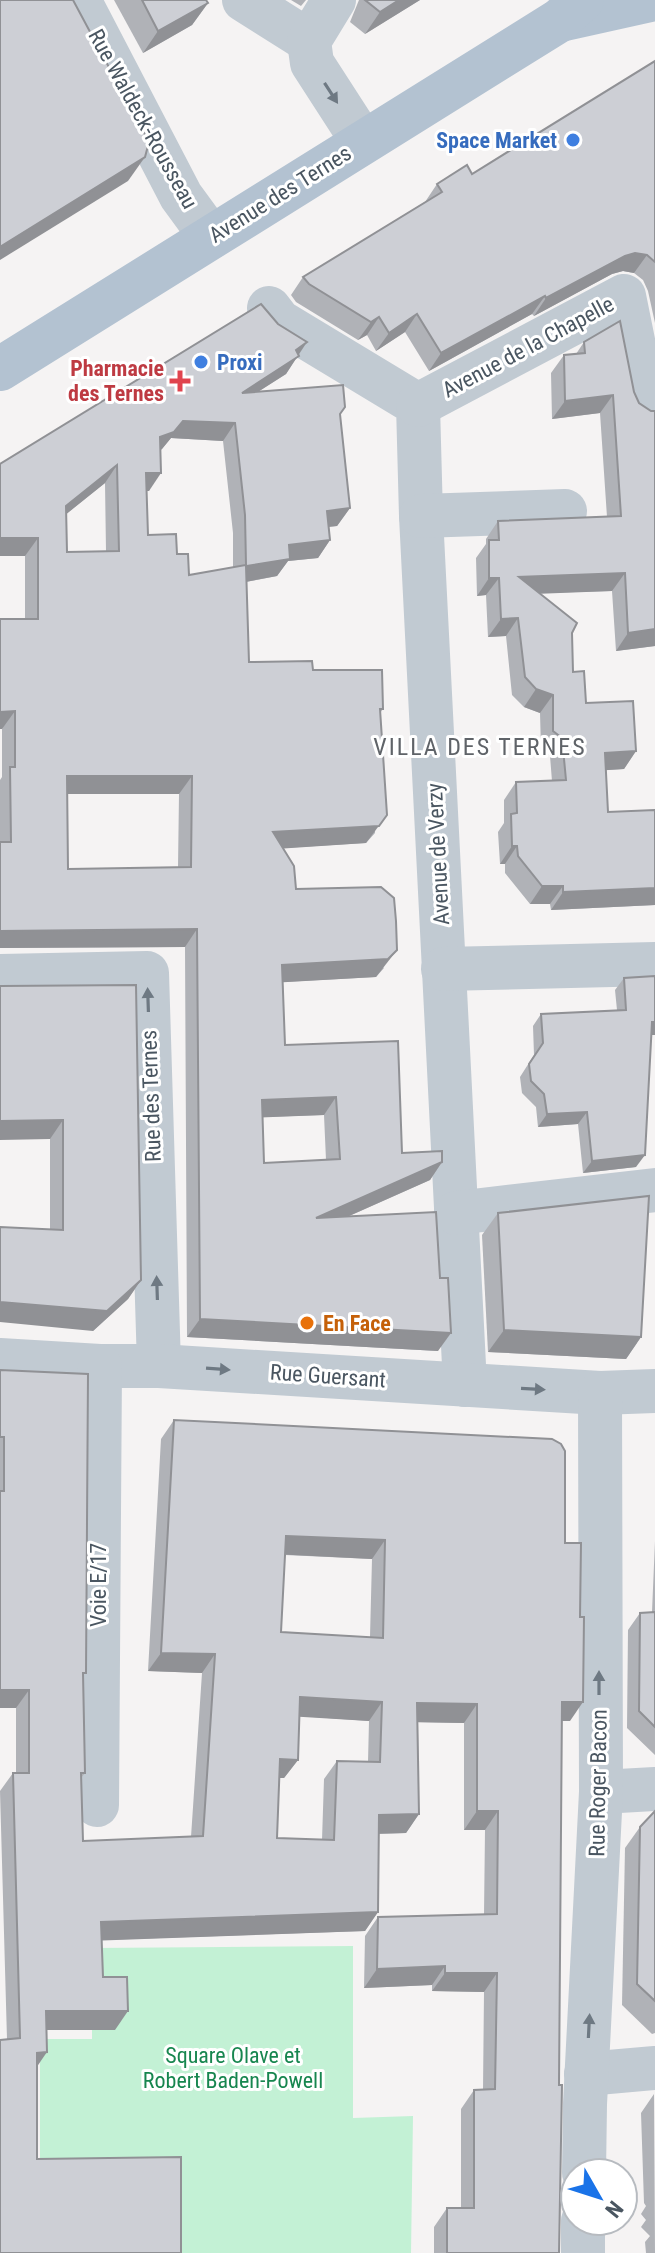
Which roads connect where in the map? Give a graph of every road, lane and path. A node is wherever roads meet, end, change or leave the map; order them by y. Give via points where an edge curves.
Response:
1 (79, 0) edge
2 (244, 0) edge
3 (334, 0) edge
4 (650, 0) edge
5 (571, 10) edge
6 (309, 41) junction
7 (363, 142) junction
8 (211, 237) junction
9 (269, 308) edge
10 (0, 369) edge
11 (418, 405) junction
12 (646, 405) edge
13 (565, 511) dead end
14 (421, 516) junction
15 (655, 964) edge
16 (443, 969) junction
17 (0, 976) edge
18 (655, 1190) edge
19 (456, 1213) junction
20 (0, 1360) edge
21 (100, 1366) junction
22 (159, 1366) junction
23 (465, 1385) junction
24 (655, 1391) edge
25 (600, 1393) junction
26 (655, 1789) edge
27 (601, 1792) junction
28 (97, 1805) dead end
29 (655, 2068) edge
30 (585, 2089) junction
31 (584, 2157) edge

1 - 8 street, Rue Waldeck-Rousseau via 181,196
2 - 6 street
3 - 6 street
4 - 5 main road, Avenue des Ternes
5 - 7 main road, Avenue des Ternes
6 -> 7 street via 312,63
7 - 8 main road, Avenue des Ternes
8 - 10 main road, Avenue des Ternes
9 - 11 street via 279,321
11 - 12 street, Avenue de la Chapelle via 624,296
11 - 14 street, Avenue de Verzy
13 - 14 street
14 - 16 street, Avenue de Verzy
15 - 16 street
16 - 19 street, Avenue de Verzy
22 -> 17 street, Rue des Ternes via 147,973
18 - 19 street
19 - 23 street, Avenue de Verzy
20 - 21 street, Rue Guersant
21 - 22 street, Rue Guersant
21 - 28 street, Voie E/17
22 -> 23 street, Rue Guersant
23 -> 25 street, Rue Guersant
24 - 25 street, Rue Guersant
27 -> 25 street, Rue Roger Bacon
26 - 27 street
30 -> 27 street, Rue Roger Bacon
29 - 30 street
30 - 31 street, Rue Roger Bacon

